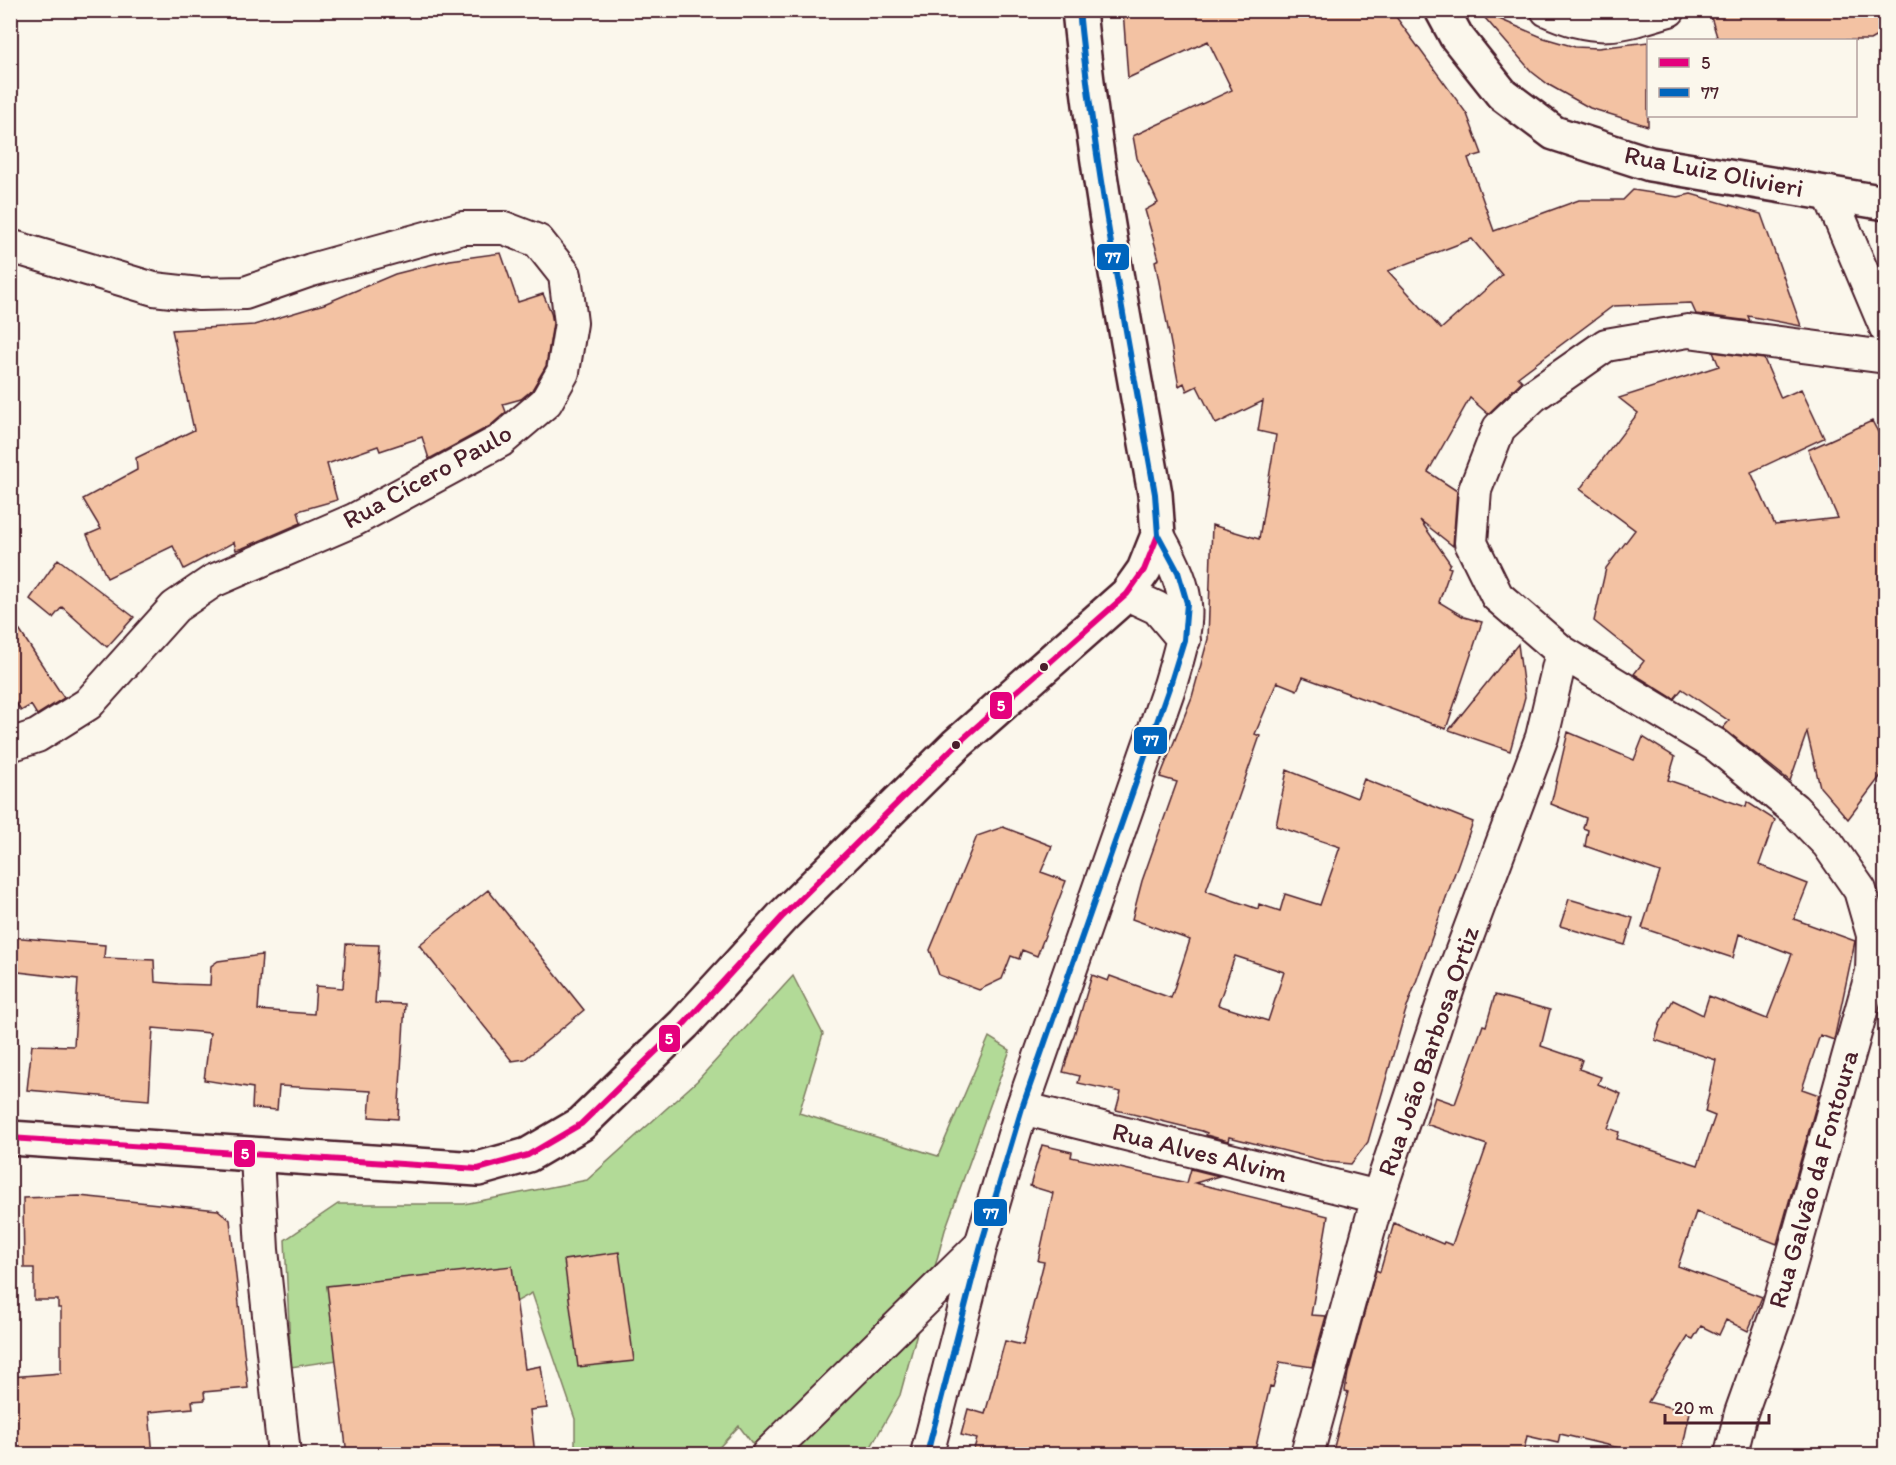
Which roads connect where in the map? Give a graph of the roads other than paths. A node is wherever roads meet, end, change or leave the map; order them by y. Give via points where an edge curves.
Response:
1 (1079, 10) edge
2 (1442, 10) edge
3 (1547, 10) edge
4 (1669, 10) edge
5 (1597, 18) edge
6 (1829, 193) junction
7 (1886, 203) edge
8 (10, 246) edge
9 (1886, 328) edge
10 (1886, 357) edge
11 (1158, 535) junction
12 (1127, 594) junction
13 (1184, 640) junction
14 (1562, 652) junction
15 (10, 746) edge
16 (1878, 923) edge
17 (1022, 1108) junction
18 (10, 1138) edge
19 (257, 1156) junction
20 (1378, 1197) junction
21 (981, 1245) junction
22 (284, 1455) edge
23 (768, 1455) edge
24 (927, 1455) edge
25 (1307, 1455) edge
26 (1731, 1455) edge

1 - 11 main road via 1106,216 1155,494
2 - 6 main road, Rua Luiz Olivieri via 1456,36 1502,94 1554,133 1650,164
3 - 5 street
4 - 5 street via 1632,22
6 - 7 main road, Rua Luiz Olivieri
6 - 9 street
8 - 15 street, Rua Cícero Paulo via 154,289 199,294 245,293 311,270 462,228 504,228 538,241 565,275 571,323 563,372 546,402 500,441 354,520 213,581 176,608 88,704 37,736
10 - 14 street, Rua Galvão da Fontoura via 1688,332 1606,345 1533,396 1499,428 1475,490 1472,543 1497,596
11 - 12 main road via 1144,570
11 - 13 street via 1178,572 1187,603
12 - 13 street via 1156,608
12 - 19 main road via 956,745 581,1124 528,1155 478,1169
13 - 17 street
14 - 16 street, Rua Galvão da Fontoura via 1716,745 1794,809 1828,844
14 - 20 street, Rua João Barbosa Ortiz via 1542,737 1449,985
16 - 26 street, Rua Galvão da Fontoura via 1873,935 1872,972 1778,1309 1741,1413
17 - 20 street, Rua Alves Alvim
17 - 21 street
18 - 19 main road
19 - 22 street via 262,1250
20 - 25 street, Rua João Barbosa Ortiz
21 - 23 street
21 - 24 street

